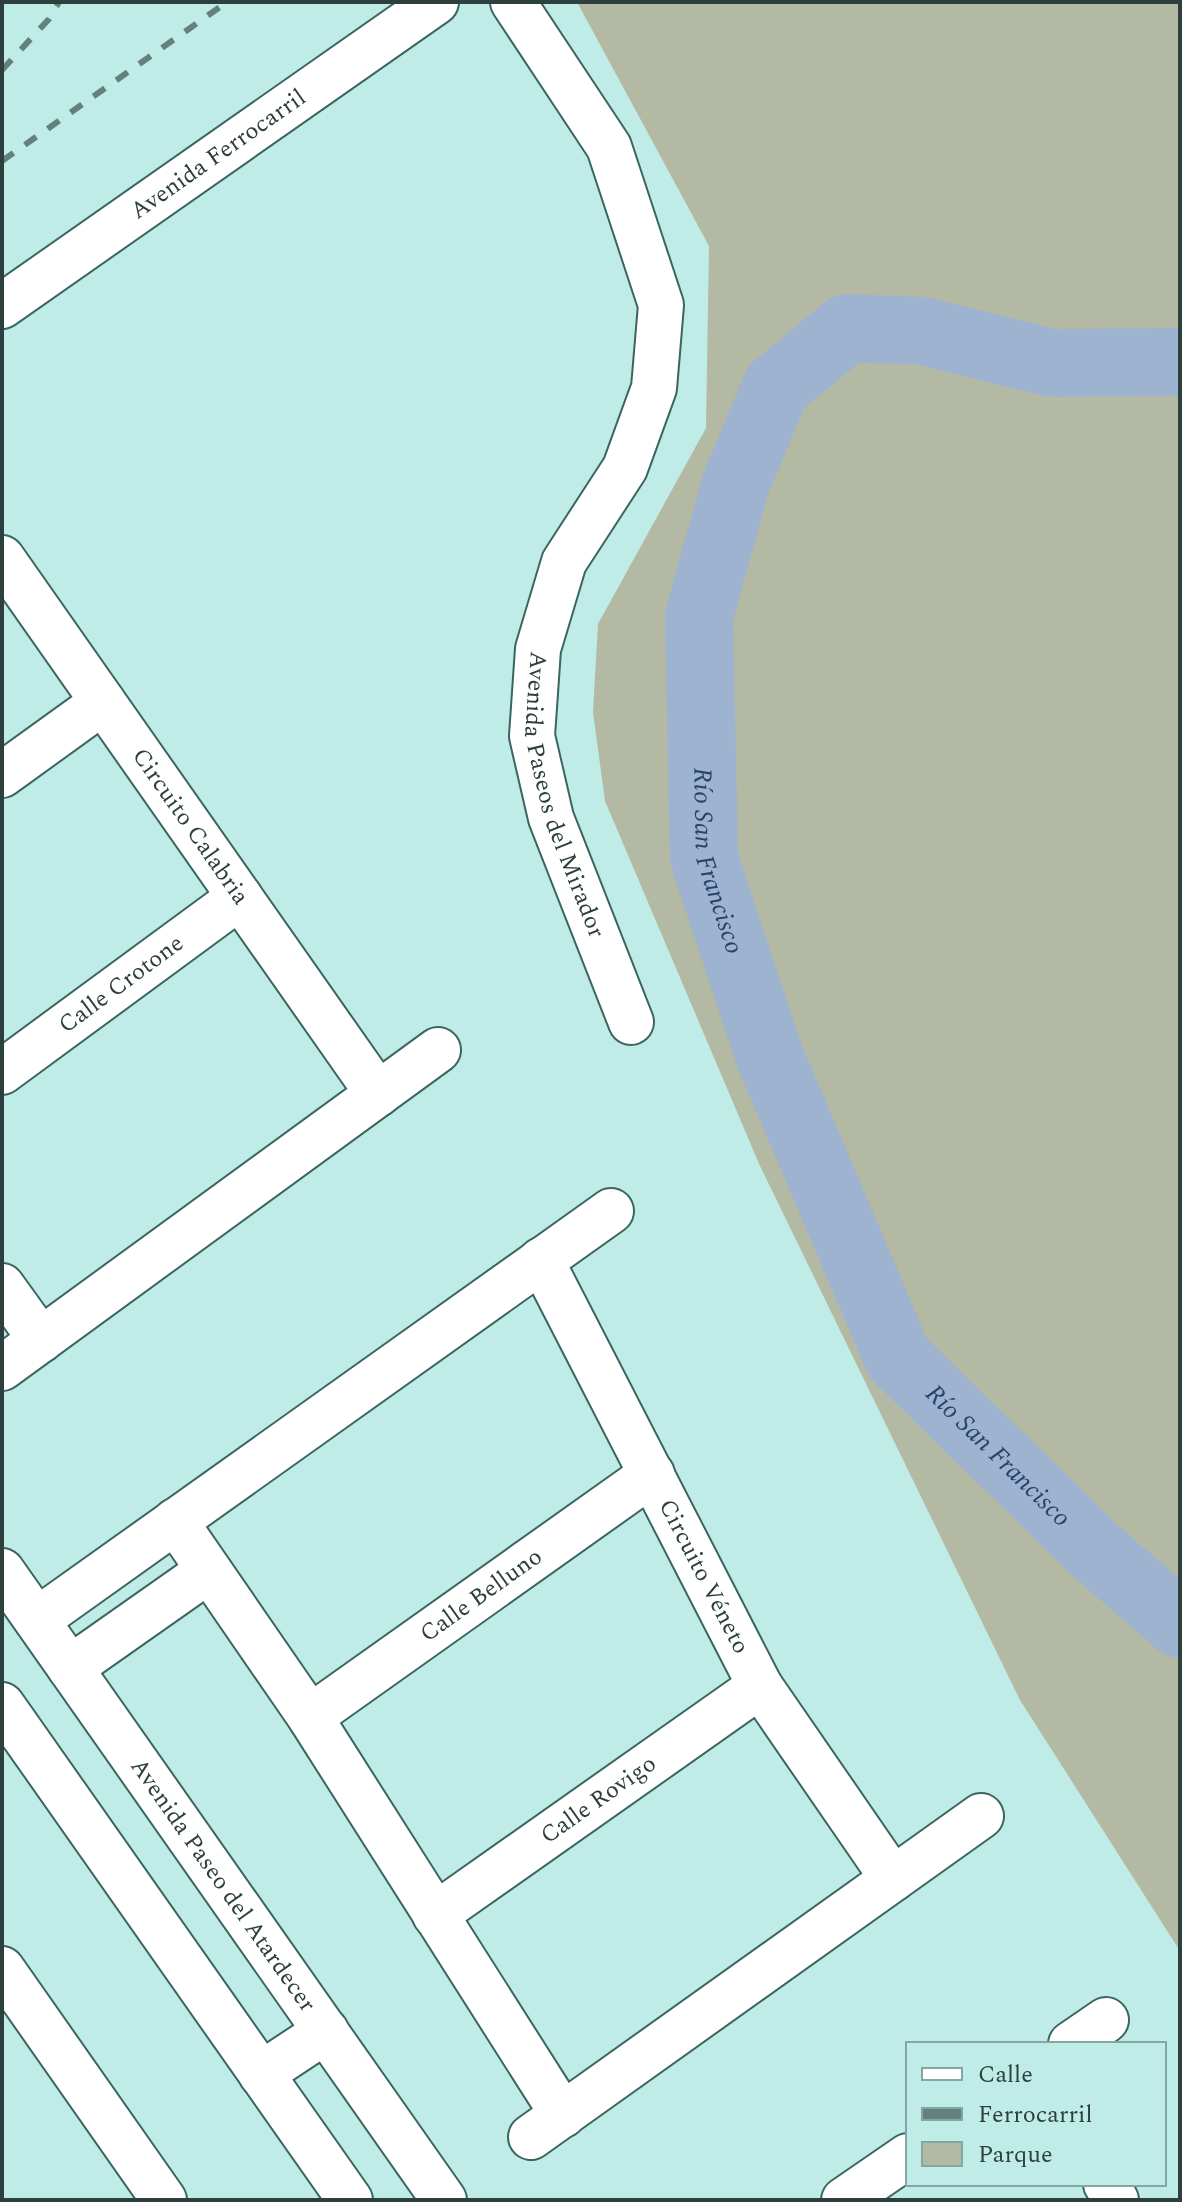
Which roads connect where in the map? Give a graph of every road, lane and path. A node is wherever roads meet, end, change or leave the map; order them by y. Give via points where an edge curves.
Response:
1 (436, 2) edge
2 (513, 2) edge
3 (2, 306) edge
4 (2, 558) edge
5 (103, 702) junction
6 (2, 775) edge
7 (240, 897) junction
8 (631, 1022) dead end
9 (438, 1050) dead end
10 (2, 1072) edge
11 (378, 1094) junction
12 (611, 1211) dead end
13 (541, 1260) junction
14 (3, 1290) edge
15 (41, 1340) junction
16 (2, 1368) edge
17 (652, 1474) junction
18 (175, 1521) junction
19 (2, 1571) edge
20 (208, 1571) junction
21 (37, 1620) junction
22 (70, 1668) junction
23 (760, 1686) junction
24 (6, 1717) edge
25 (310, 1717) junction
26 (981, 1816) dead end
27 (893, 1879) junction
28 (435, 1915) junction
29 (2, 1969) edge
30 (1106, 2020) dead end
31 (326, 2031) junction
32 (1074, 2042) edge
33 (261, 2074) junction
34 (906, 2157) edge
35 (164, 2200) edge
36 (350, 2200) edge
37 (444, 2200) edge
38 (844, 2200) edge

1 - 3 street, Avenida Ferrocarril
2 - 8 street, Avenida Paseos del Mirador via 609,147 661,305 654,388 625,468 564,562 538,649 532,736 551,818
4 - 5 street, Circuito Calabria
5 - 6 street
5 - 7 street, Circuito Calabria
7 - 10 street, Calle Crotone
7 - 11 street, Circuito Calabria
9 - 11 street
11 - 15 street
12 - 13 street
13 - 17 street, Circuito Véneto
13 - 18 street
14 - 15 street
15 - 16 street
17 - 23 street, Circuito Véneto
17 - 25 street, Calle Belluno
18 - 20 street
18 - 21 street
19 - 21 street, Avenida Paseo del Atardecer
20 - 22 street
20 - 25 street
21 - 22 street, Avenida Paseo del Atardecer
22 - 31 street, Avenida Paseo del Atardecer
23 - 27 street, Circuito Véneto
23 - 28 street, Calle Rovigo
24 - 33 street
25 - 28 street
26 - 27 street
27 - 28 street via 547,2126
29 - 35 street
30 - 32 street
31 - 33 street
31 - 37 street, Avenida Paseo del Atardecer
33 - 36 street
34 - 38 street

